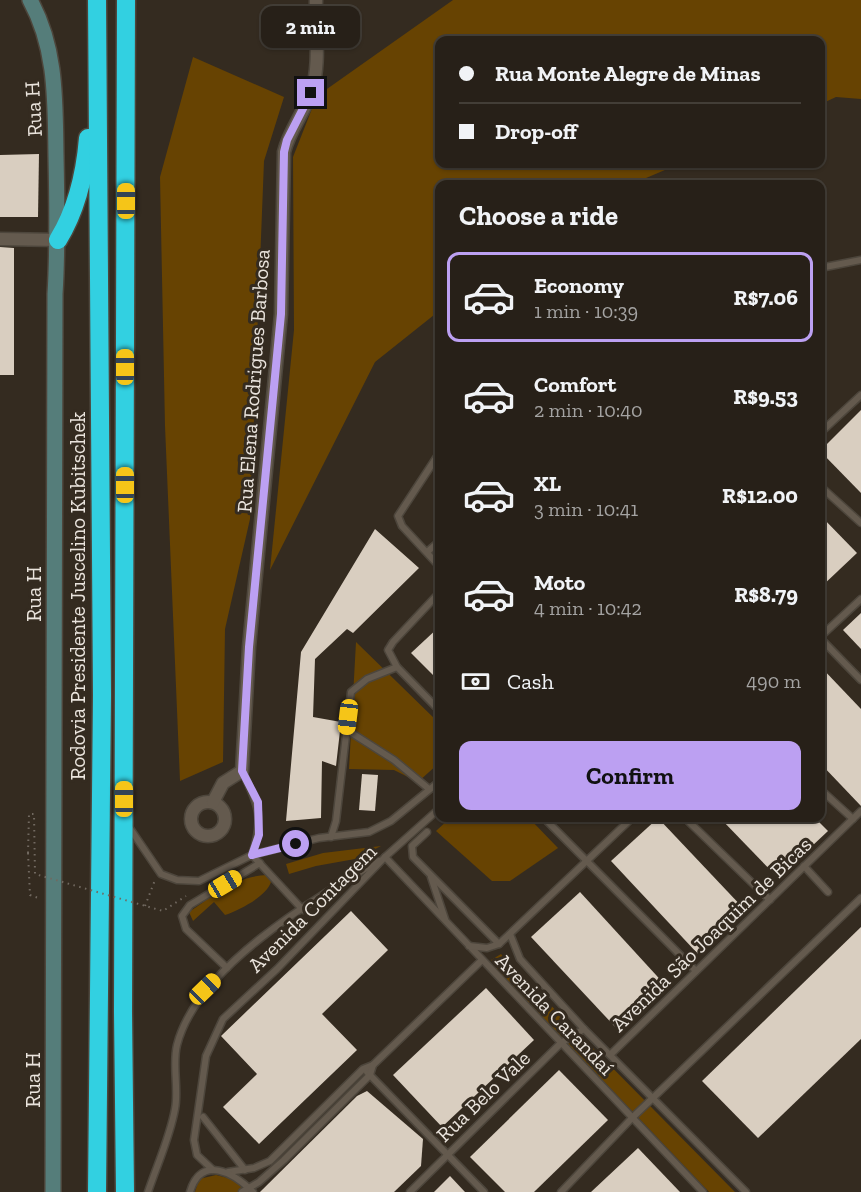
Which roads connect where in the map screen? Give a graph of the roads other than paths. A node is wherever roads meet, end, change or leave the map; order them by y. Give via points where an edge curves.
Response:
1 (30, 0) edge
2 (97, 0) edge
3 (126, 0) edge
4 (138, 0) edge
5 (316, 0) edge
6 (126, 59) junction
7 (97, 62) junction
8 (0, 239) edge
9 (58, 240) junction
10 (861, 260) edge
11 (825, 267) edge
12 (861, 395) edge
13 (825, 428) edge
14 (435, 460) edge
15 (825, 491) edge
16 (861, 523) edge
17 (435, 545) edge
18 (427, 552) junction
19 (435, 561) edge
20 (435, 597) edge
21 (861, 599) edge
22 (825, 633) edge
23 (825, 643) edge
24 (397, 666) junction
25 (861, 680) edge
26 (435, 706) edge
27 (347, 730) junction
28 (242, 771) junction
29 (435, 785) edge
30 (429, 789) junction
31 (825, 794) edge
32 (213, 802) dead end
33 (861, 811) edge
34 (435, 812) edge
35 (124, 819) junction
36 (852, 819) junction
37 (548, 822) edge
38 (628, 822) edge
39 (689, 822) edge
40 (427, 832) dead end
41 (331, 837) junction
42 (252, 855) junction
43 (385, 857) junction
44 (585, 862) junction
45 (260, 864) junction
46 (804, 866) junction
47 (429, 874) junction
48 (828, 892) dead end
49 (861, 898) edge
50 (770, 900) junction
51 (303, 910) junction
52 (446, 921) junction
53 (510, 934) junction
54 (499, 944) junction
55 (469, 946) junction
56 (482, 960) junction
57 (227, 968) junction
58 (696, 971) junction
59 (584, 1029) junction
60 (561, 1043) junction
61 (610, 1055) junction
62 (373, 1065) junction
63 (363, 1069) junction
64 (370, 1075) junction
65 (652, 1099) junction
66 (203, 1117) dead end
67 (632, 1118) junction
68 (447, 1153) junction
69 (213, 1170) junction
70 (245, 1170) junction
71 (228, 1172) junction
72 (251, 1190) edge
73 (53, 1192) edge
74 (97, 1192) edge
75 (125, 1192) edge
76 (148, 1192) edge
77 (190, 1192) edge
78 (242, 1192) edge
79 (410, 1192) edge
80 (484, 1192) edge
81 (561, 1192) edge
82 (703, 1192) edge
83 (746, 1192) edge

1 - 9 main road, Rua H via 44,29 53,78
2 - 7 highway, Rodovia Presidente Juscelino Kubitschek
3 - 6 highway
4 - 6 highway
5 - 28 street, Rua Elena Rodrigues Barbosa via 315,75 311,93 284,152 281,314 249,647
6 - 35 highway
7 - 9 highway via 83,176 69,222
7 - 74 highway, Rodovia Presidente Juscelino Kubitschek via 102,695
8 - 9 street
9 - 73 main road, Rua H
10 - 11 lane
12 - 13 lane
14 - 18 lane via 398,516 402,526
15 - 16 lane
17 - 18 lane
18 - 19 lane
20 - 24 lane via 388,650
21 - 22 lane
23 - 25 lane
24 - 26 lane
24 - 27 lane, Avenida Contagem via 367,679 351,692
27 - 30 lane via 394,760
27 - 41 lane, Avenida Contagem
28 - 32 street via 223,783
28 - 42 lane via 258,802 259,835
29 - 30 lane
30 - 41 lane via 384,825 369,832
31 - 36 lane
33 - 36 lane, Avenida São Joaquim de Bicas
34 - 43 lane, Avenida Contagem
35 - 42 lane via 161,874 177,880 199,881
35 - 75 highway
36 - 46 lane, Avenida São Joaquim de Bicas
37 - 44 lane
38 - 44 lane
39 - 50 lane
40 - 47 lane, Avenida Carandaí via 410,851
41 - 42 lane
42 - 45 lane
43 - 51 lane
43 - 52 lane, Avenida Carandaí
43 - 69 lane, Avenida Contagem via 223,1019 211,1040 194,1140 197,1155
44 - 53 lane
44 - 58 lane
45 - 51 lane
45 - 57 lane via 190,905 182,916 186,929
46 - 48 lane
46 - 50 lane, Avenida São Joaquim de Bicas
47 - 52 lane
47 - 54 lane, Avenida Carandaí
49 - 65 lane
50 - 58 lane, Avenida São Joaquim de Bicas
51 - 57 lane via 250,946
52 - 55 lane, Avenida Carandaí
53 - 54 lane
53 - 59 lane, Avenida Carandaí via 520,959
54 - 55 lane via 487,948
55 - 56 lane, Avenida Carandaí
56 - 60 lane, Avenida Carandaí
56 - 62 lane
57 - 76 lane via 205,989 188,1017 177,1047 175,1109
58 - 61 lane, Avenida São Joaquim de Bicas
59 - 60 lane, Rua Belo Vale
59 - 61 lane, Avenida Carandaí
60 - 67 lane, Avenida Carandaí
60 - 68 lane, Rua Belo Vale
61 - 65 lane, Avenida Carandaí
62 - 63 lane
62 - 64 lane
63 - 64 lane
63 - 70 lane via 279,1153 263,1165
64 - 68 lane
64 - 72 lane
65 - 67 lane
65 - 83 lane, Avenida Carandaí
66 - 70 lane
67 - 81 lane
67 - 82 lane, Avenida Carandaí
68 - 79 lane, Rua Belo Vale
68 - 80 lane
69 - 71 lane
69 - 77 lane via 199,1175
70 - 71 lane
71 - 72 lane
72 - 78 lane

